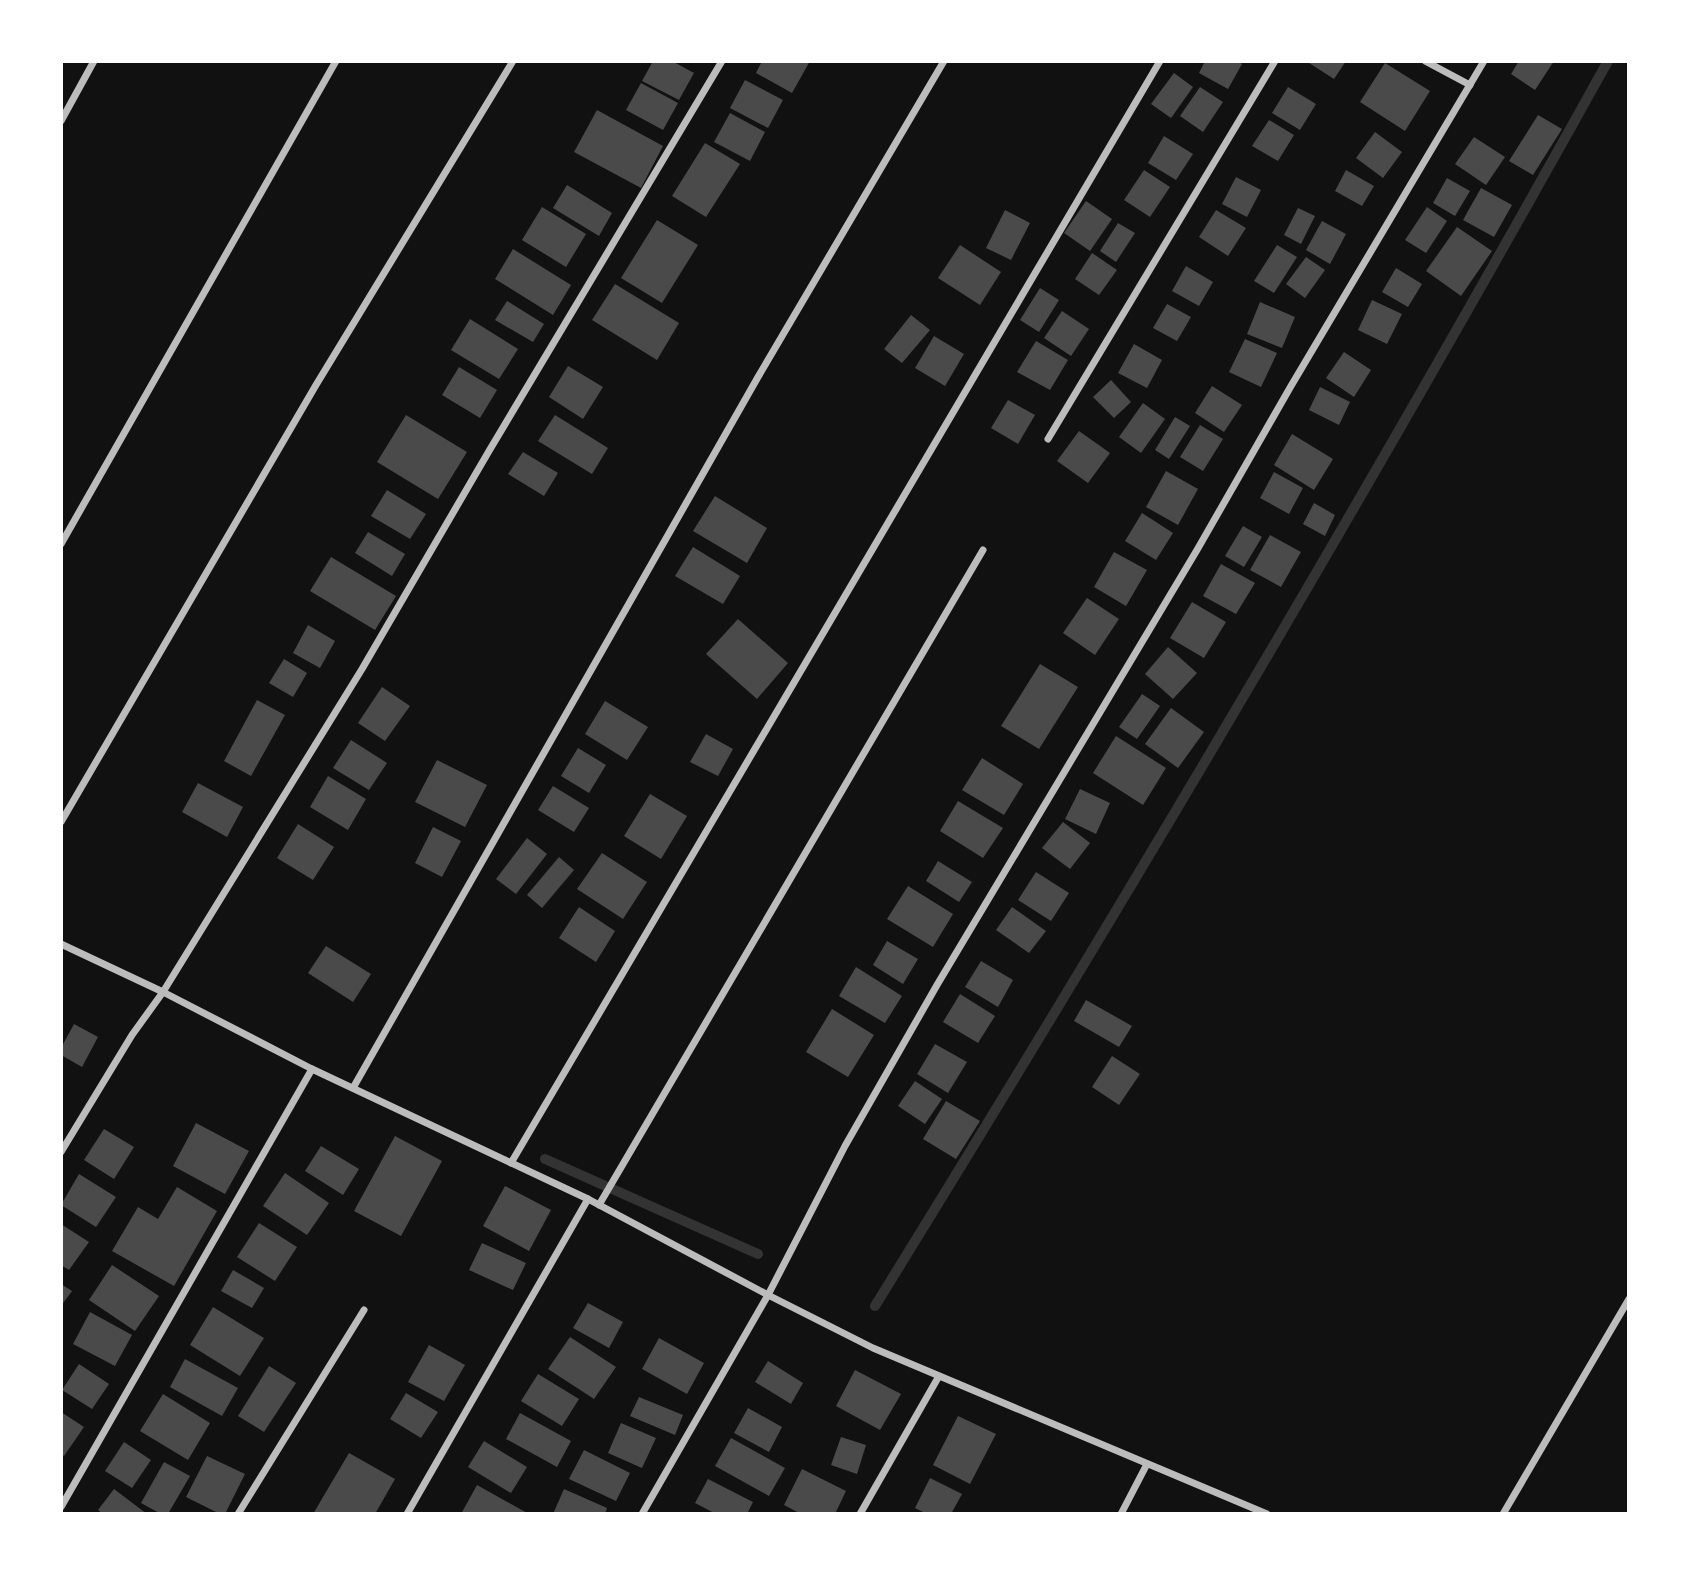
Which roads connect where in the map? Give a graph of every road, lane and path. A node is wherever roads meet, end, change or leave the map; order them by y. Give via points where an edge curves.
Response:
1 (93, 61) edge
2 (336, 61) edge
3 (513, 61) edge
4 (722, 61) edge
5 (944, 61) edge
6 (1160, 61) edge
7 (1275, 61) edge
8 (1425, 61) edge
9 (1484, 61) edge
10 (1470, 85) junction
11 (61, 121) edge
12 (1048, 439) dead end
13 (61, 544) edge
14 (983, 551) dead end
15 (61, 822) edge
16 (61, 944) edge
17 (163, 992) junction
18 (312, 1069) junction
19 (353, 1088) junction
20 (61, 1152) edge
21 (510, 1163) junction
22 (588, 1199) junction
23 (599, 1205) junction
24 (768, 1295) junction
25 (1629, 1299) edge
26 (364, 1310) dead end
27 (939, 1376) junction
28 (1147, 1464) junction
29 (61, 1507) edge
30 (238, 1514) edge
31 (407, 1514) edge
32 (642, 1514) edge
33 (860, 1514) edge
34 (1121, 1514) edge
35 (1267, 1514) edge
36 (1503, 1514) edge

1 - 11 street
2 - 13 street
3 - 15 street via 316,384
4 - 17 street via 362,669
5 - 19 street via 758,377
6 - 21 street
7 - 12 street
8 - 10 street
9 - 10 street
10 - 24 street via 937,985 845,1146
14 - 23 street
16 - 17 street
17 - 18 street
17 - 20 street
18 - 19 street
18 - 29 street
19 - 21 street
21 - 22 street
22 - 23 street
22 - 31 street
23 - 24 street
24 - 27 street
24 - 32 street
25 - 36 street
26 - 30 street
27 - 28 street
27 - 33 street
28 - 34 street
28 - 35 street

